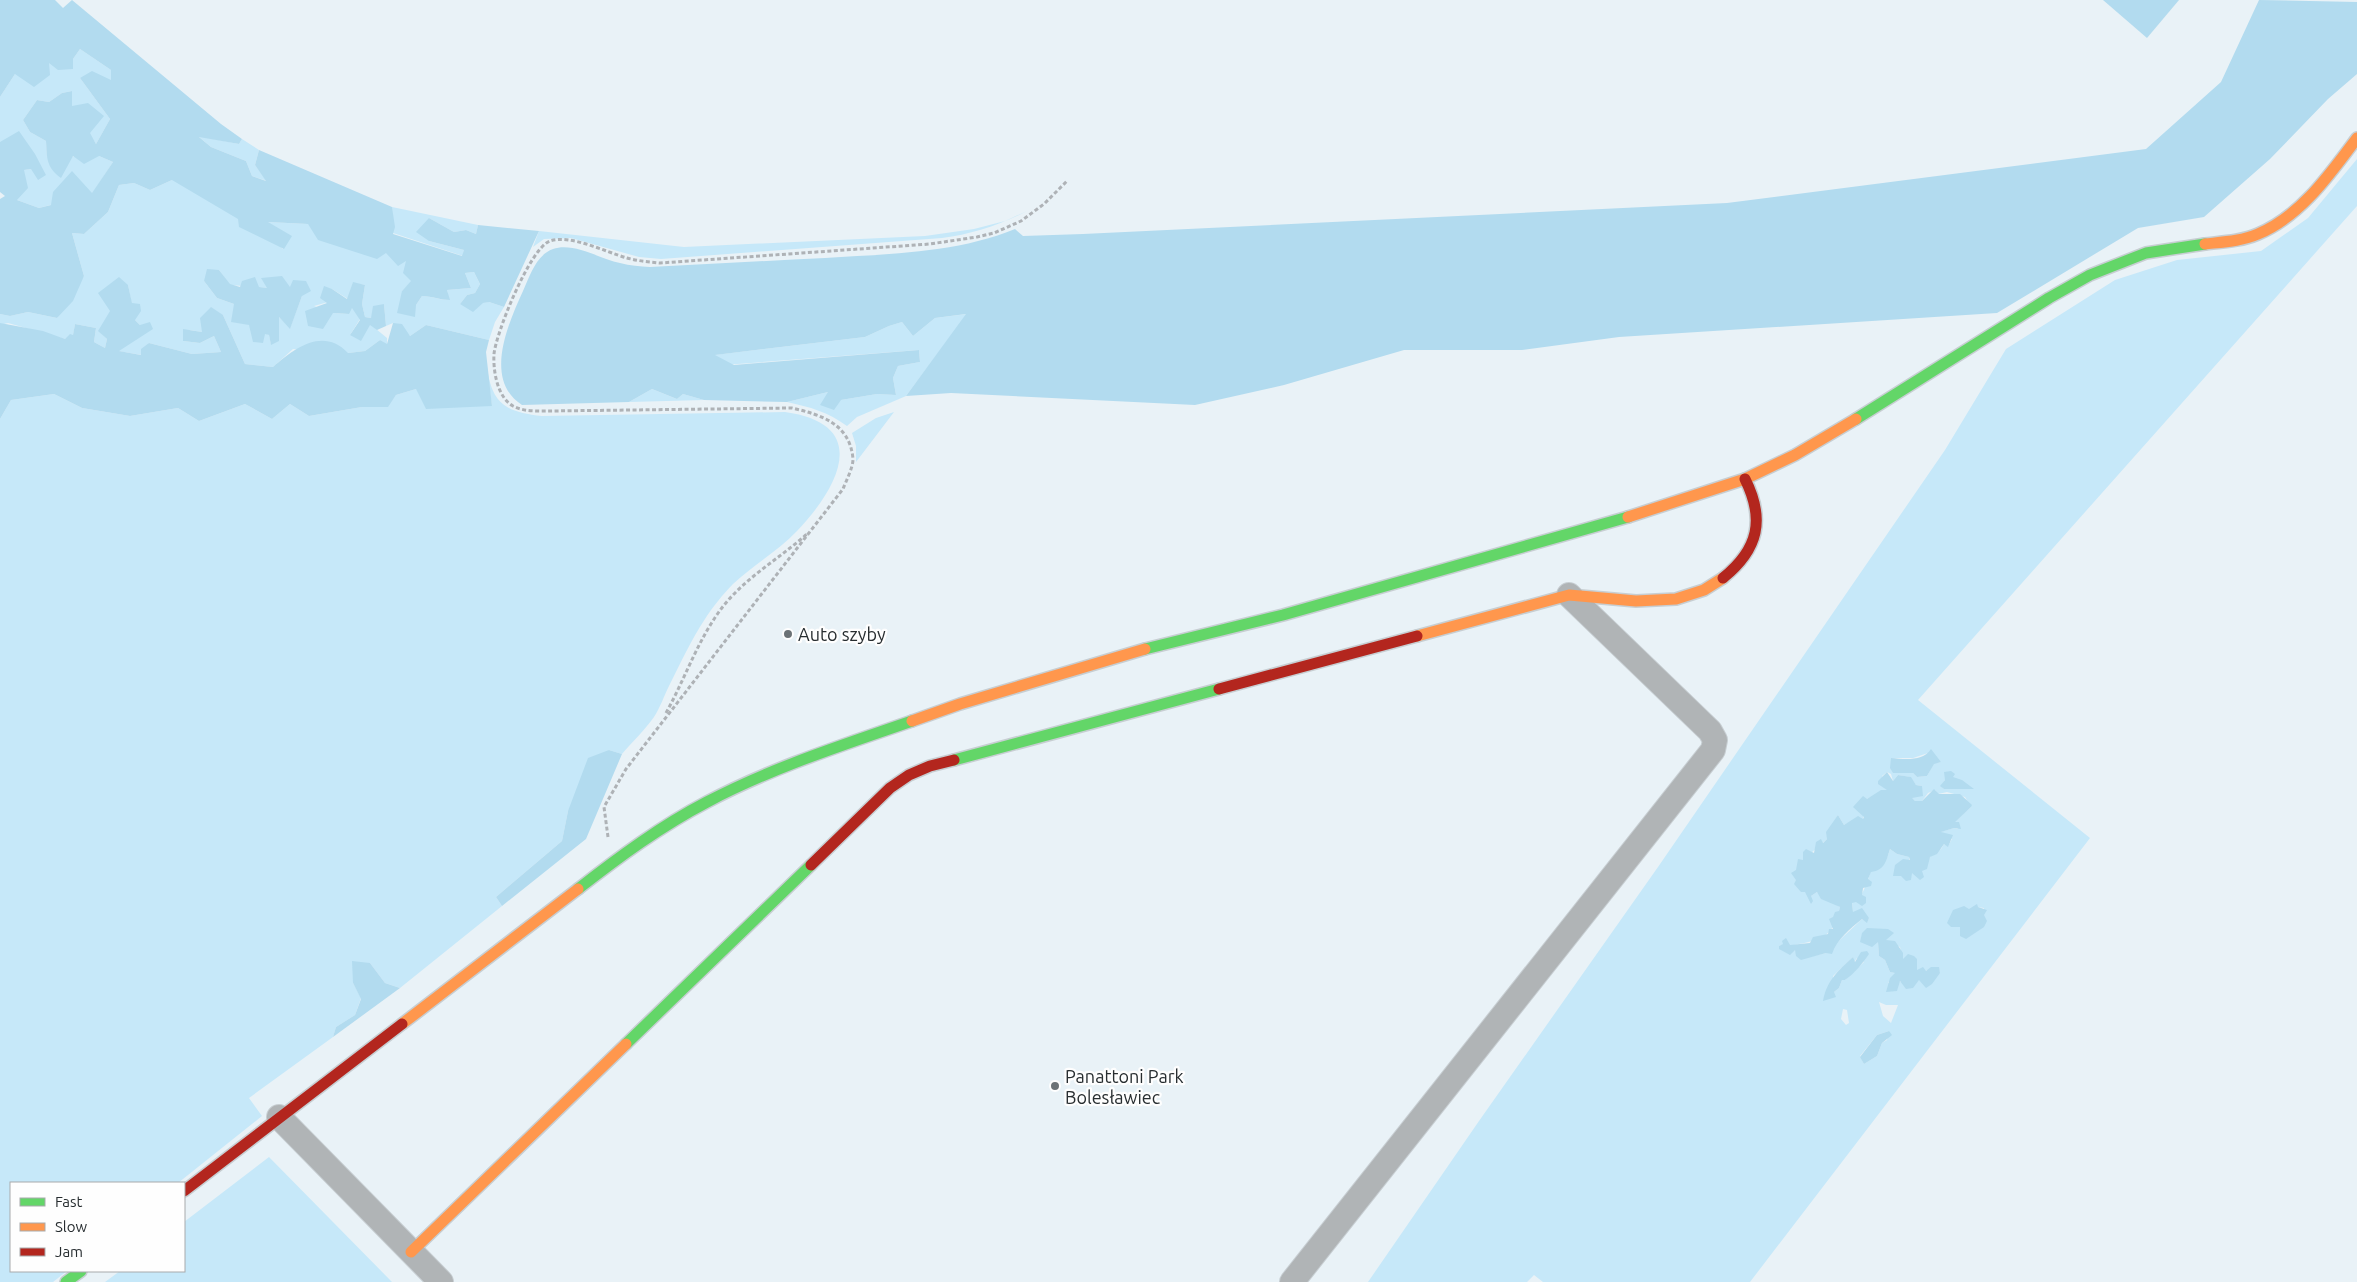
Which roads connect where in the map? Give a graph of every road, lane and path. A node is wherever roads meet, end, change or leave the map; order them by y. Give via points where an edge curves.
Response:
1 (2357, 138) edge
2 (1067, 181) dead end
3 (1746, 479) junction
4 (814, 527) junction
5 (1569, 595) junction
6 (659, 725) junction
7 (618, 857) junction
8 (279, 1117) junction
9 (185, 1190) edge
10 (411, 1252) junction
11 (80, 1272) edge
12 (66, 1282) edge
13 (441, 1282) edge
14 (1292, 1282) edge

1 - 3 street via 2324,182 2283,221 2242,239 2146,253 2090,275 1888,399
2 - 4 path via 1044,204 1010,226 977,237 930,244 660,263 562,240 550,241 538,248 508,312 494,353 494,373 500,390 512,405 529,411 792,408 821,415 844,431 853,460 843,489
3 - 5 street via 1758,516 1752,543 1733,568 1707,589 1691,596 1659,601
3 - 7 street via 1466,564 1142,650 960,704 816,754 769,774 708,802
4 - 6 path
4 - 6 path via 748,580 724,605 702,640 683,684
5 - 10 street via 930,766 908,775 890,788
5 - 14 street via 1710,731 1715,740 1713,750
6 - 7 path via 626,770 604,808 606,834
7 - 8 street
8 - 9 street
8 - 10 street
10 - 13 street
11 - 12 street

